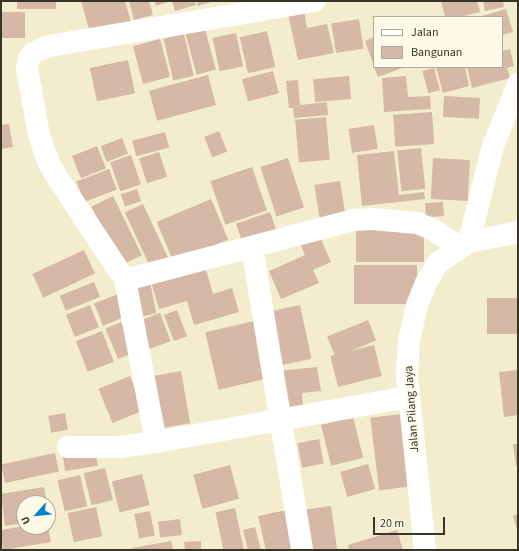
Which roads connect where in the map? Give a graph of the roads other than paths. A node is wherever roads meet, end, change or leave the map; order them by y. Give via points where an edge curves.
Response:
1 (315, 1) edge
2 (259, 5) edge
3 (518, 84) edge
4 (518, 232) edge
5 (464, 244) junction
6 (252, 247) junction
7 (124, 280) junction
8 (408, 397) junction
9 (281, 419) junction
10 (156, 442) junction
11 (68, 447) dead end
12 (302, 550) edge
13 (426, 550) edge

1 - 2 street
2 - 7 street via 50,46 33,53 29,58 27,68 47,159
3 - 5 street via 493,146
4 - 5 street
5 - 6 street via 417,223 372,219 353,220
5 - 8 street, Jalan Pilang Jaya via 438,263 417,305 409,340
6 - 7 street
6 - 9 street
7 - 10 street
8 - 9 street
8 - 13 street, Jalan Pilang Jaya
9 - 10 street
9 - 12 street
10 - 11 street via 118,447

